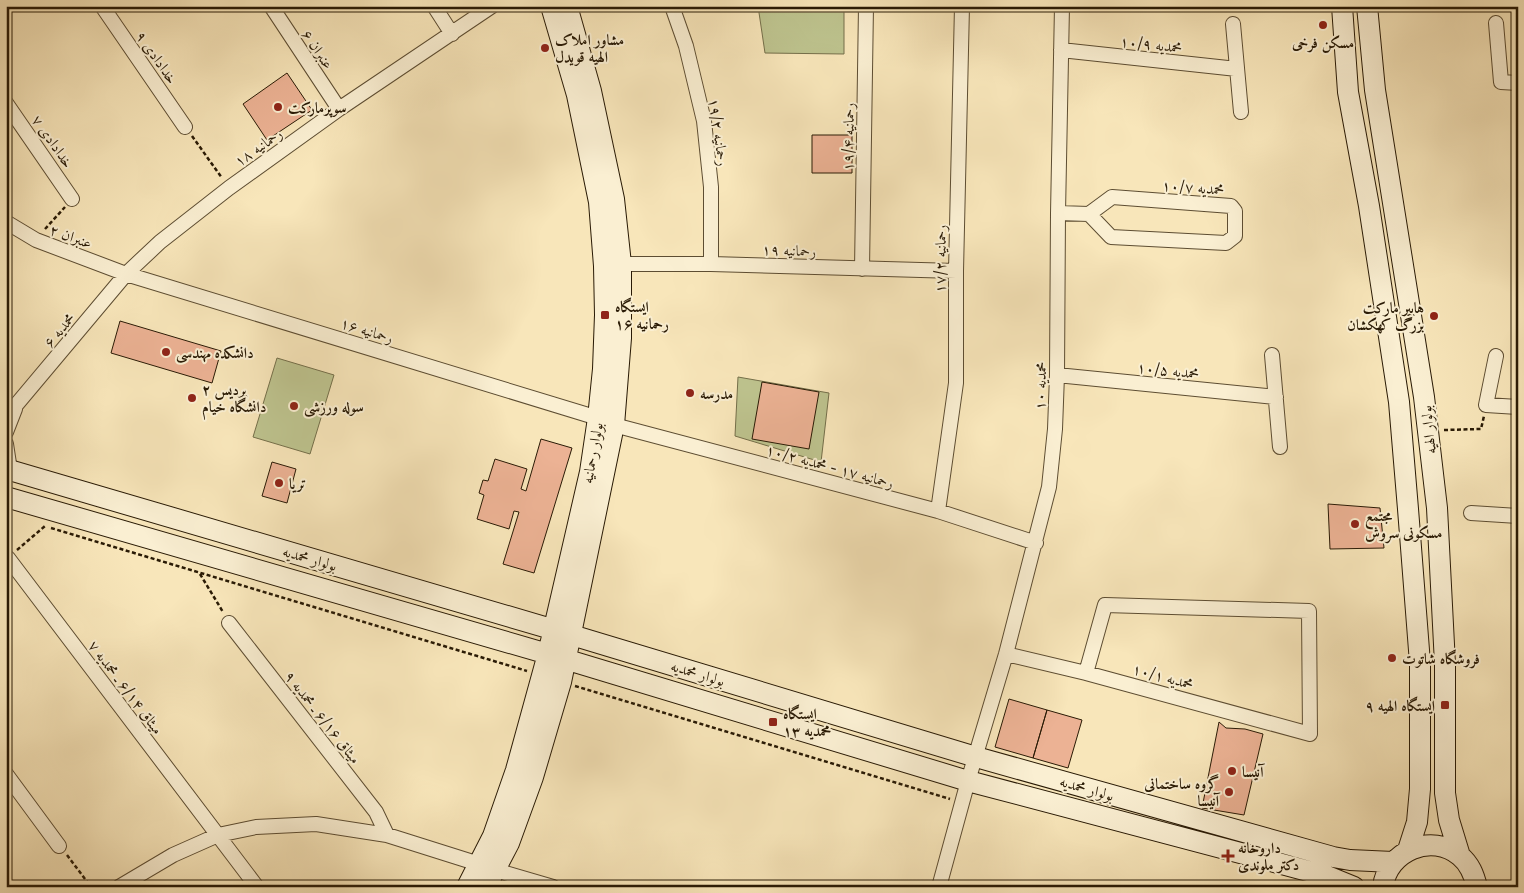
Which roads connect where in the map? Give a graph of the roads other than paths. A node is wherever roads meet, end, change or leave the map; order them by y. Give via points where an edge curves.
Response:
1 (102, 6) edge
2 (271, 6) edge
3 (434, 6) edge
4 (492, 6) edge
5 (551, 6) edge
6 (567, 6) edge
7 (866, 6) edge
8 (962, 6) edge
9 (1062, 6) edge
10 (1342, 6) edge
11 (1367, 6) edge
12 (673, 9) dead end
13 (1496, 23) dead end
14 (1233, 24) dead end
15 (452, 34) junction
16 (1061, 50) junction
17 (1238, 69) junction
18 (1518, 83) edge
19 (6, 103) edge
20 (339, 110) junction
21 (1241, 112) dead end
22 (185, 126) road end
23 (72, 198) road end
24 (1058, 213) junction
25 (1088, 214) junction
26 (6, 222) edge
27 (621, 264) junction
28 (711, 264) junction
29 (862, 269) junction
30 (956, 271) junction
31 (126, 274) junction
32 (1272, 355) dead end
33 (1496, 356) dead end
34 (1057, 375) junction
35 (1276, 396) junction
36 (17, 406) junction
37 (1518, 407) edge
38 (6, 417) edge
39 (606, 421) junction
40 (6, 432) edge
41 (6, 444) edge
42 (1280, 447) dead end
43 (8, 470) edge
44 (6, 497) edge
45 (938, 512) junction
46 (1471, 514) dead end
47 (1518, 516) edge
48 (1036, 543) junction
49 (8, 558) road end
50 (229, 623) road end
51 (553, 629) junction
52 (572, 636) junction
53 (1006, 654) junction
54 (557, 657) junction
55 (1086, 673) junction
56 (976, 756) junction
57 (6, 774) edge
58 (968, 781) junction
59 (218, 835) junction
60 (387, 835) junction
61 (60, 846) road end
62 (1401, 856) junction
63 (1460, 856) junction
64 (487, 874) edge
65 (1475, 880) edge
66 (119, 887) edge
67 (257, 887) edge
68 (467, 887) edge
69 (554, 887) edge
70 (939, 887) edge
71 (1354, 887) edge
72 (1383, 887) edge
73 (1490, 887) edge

1 - 22 street, خدادادی ۹
2 - 20 street, عنبران ۶
3 - 15 street
4 - 15 street, رحمانیه ۱۸
5 - 39 main road, بولوار رحمانیه via 577,95 599,202 604,266
6 - 27 main road, بولوار رحمانیه via 591,91 614,199
7 - 29 street, رحمانیه ۱۹/۴
8 - 30 street, رحمانیه ۱۷/۲
9 - 16 street, محمدیه ۱۰
10 - 62 main road, بولوار الهیه via 1348,92 1399,402 1420,663 1417,822
11 - 63 main road, بولوار الهیه via 1376,90 1424,397 1436,508 1445,664 1445,793 1448,820
12 - 28 street, رحمانیه ۱۹/۲ via 686,46 704,121 711,187
13 - 18 street via 1501,82
14 - 17 street
15 - 20 street, رحمانیه ۱۸
16 - 17 street, محمدیه ۱۰/۹
16 - 24 street, محمدیه ۱۰
17 - 21 street
19 - 23 street, خدادادی ۷
20 - 31 street, رحمانیه ۱۸ via 229,188 160,242
24 - 25 street
24 - 34 street, محمدیه ۱۰
25 - 25 street, محمدیه ۱۰/۷ via 1111,237 1226,243 1235,236 1235,211 1230,206 1112,197
26 - 31 street, عنبران ۲ via 36,240
27 - 28 street, رحمانیه ۱۹
27 - 39 main road, بولوار رحمانیه via 621,338
28 - 29 street, رحمانیه ۱۹
29 - 30 street, رحمانیه ۱۹
30 - 45 street, رحمانیه ۱۷/۲ via 956,383
31 - 36 street, محمدیه ۶
31 - 39 street, رحمانیه ۱۶
32 - 35 street
33 - 37 street via 1486,405
34 - 35 street, محمدیه ۱۰/۵
34 - 48 street, محمدیه ۱۰ via 1049,487
35 - 42 street
36 - 38 street, محمدیه ۶
36 - 40 street, محمدیه ۶
39 - 45 street, رحمانیه ۱۷ - محمدیه ۱۰/۲
39 - 51 main road, بولوار رحمانیه via 590,472
39 - 52 main road, بولوار رحمانیه
41 - 43 street
43 - 51 main road, بولوار محمدیه
44 - 54 main road, بولوار محمدیه
45 - 48 street, رحمانیه ۱۷ - محمدیه ۱۰/۲
46 - 47 street
48 - 53 street, محمدیه ۱۰
49 - 59 street, میثاق ۶/۱۴ ـ محمدیه ۷
50 - 60 street, میثاق ۶/۱۶ ـ محمدیه ۹ via 376,812
51 - 52 main road, بولوار محمدیه
51 - 54 main road, بولوار رحمانیه
52 - 54 main road, بولوار رحمانیه
52 - 56 main road, بولوار محمدیه
53 - 55 street, محمدیه ۱۰/۱
53 - 56 street, محمدیه ۱۰
54 - 58 main road, بولوار محمدیه
54 - 64 main road, بولوار رحمانیه via 541,676 516,770 493,836
54 - 64 main road, بولوار رحمانیه via 561,682 533,777 509,843
55 - 55 street, محمدیه ۱۰/۱ via 1105,605 1309,611 1310,734
56 - 58 street, محمدیه ۱۰
56 - 62 main road, بولوار محمدیه via 1334,857 1350,860
57 - 61 street
58 - 70 street, محمدیه ۱۰
58 - 71 main road, بولوار محمدیه via 1327,876
59 - 60 street via 256,827 316,824
59 - 66 street via 173,855
59 - 67 street, میثاق ۶/۱۴ ـ محمدیه ۷
60 - 64 street
62 - 63 main road, بولوار محمدیه via 1426,845 1444,847
62 - 72 main road, بولوار الهیه via 1384,878
63 - 65 main road
64 - 68 main road, بولوار رحمانیه
64 - 69 street
65 - 73 main road

